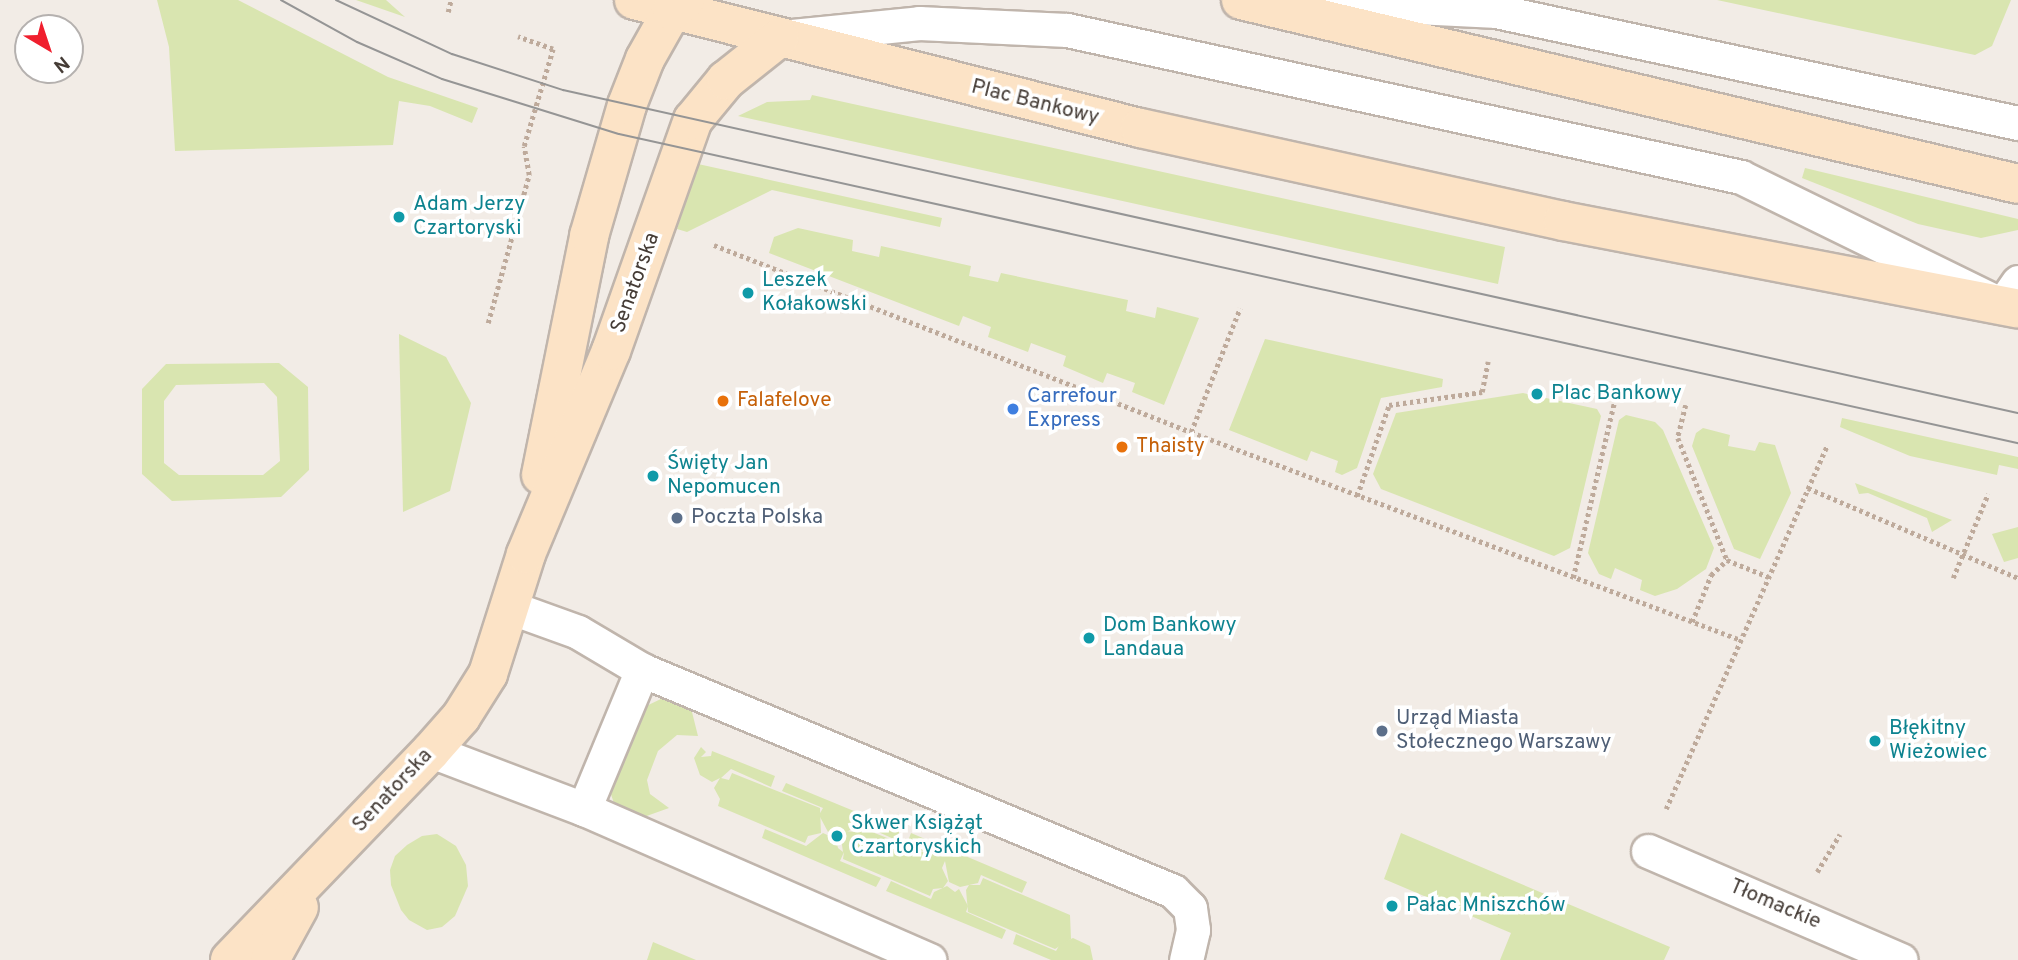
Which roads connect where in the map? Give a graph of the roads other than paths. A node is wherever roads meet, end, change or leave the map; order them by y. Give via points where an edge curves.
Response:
1 (634, 0) edge
2 (1241, 0) edge
3 (1272, 0) edge
4 (679, 6) edge
5 (779, 38) junction
6 (2018, 123) edge
7 (2018, 184) edge
8 (2012, 299) edge
9 (526, 554) junction
10 (509, 607) junction
11 (642, 670) junction
12 (431, 751) junction
13 (584, 809) junction
14 (1648, 851) road end
15 (318, 872) junction
16 (230, 960) edge
17 (270, 960) edge
18 (929, 960) edge
19 (1186, 960) edge
20 (1901, 960) edge

1 - 4 main road, Plac Bankowy
2 - 7 main road
3 - 6 lane via 1496,11
4 - 5 main road, Plac Bankowy
4 - 9 main road, Senatorska via 645,59 627,105 590,236
5 - 8 main road, Plac Bankowy via 1140,128 1563,221
5 - 8 lane via 919,23 1067,30 1741,177
5 - 9 main road, Senatorska via 726,79 693,120 611,351
9 - 10 main road, Senatorska
10 - 11 lane via 578,632
10 - 12 main road, Senatorska via 488,674 461,717
11 - 13 lane
11 - 19 lane via 1173,891 1189,908 1194,930
12 - 13 lane
12 - 15 main road, Senatorska
13 - 18 lane
14 - 20 lane, Tłomackie
15 - 16 main road, Senatorska
15 - 17 main road, Senatorska

